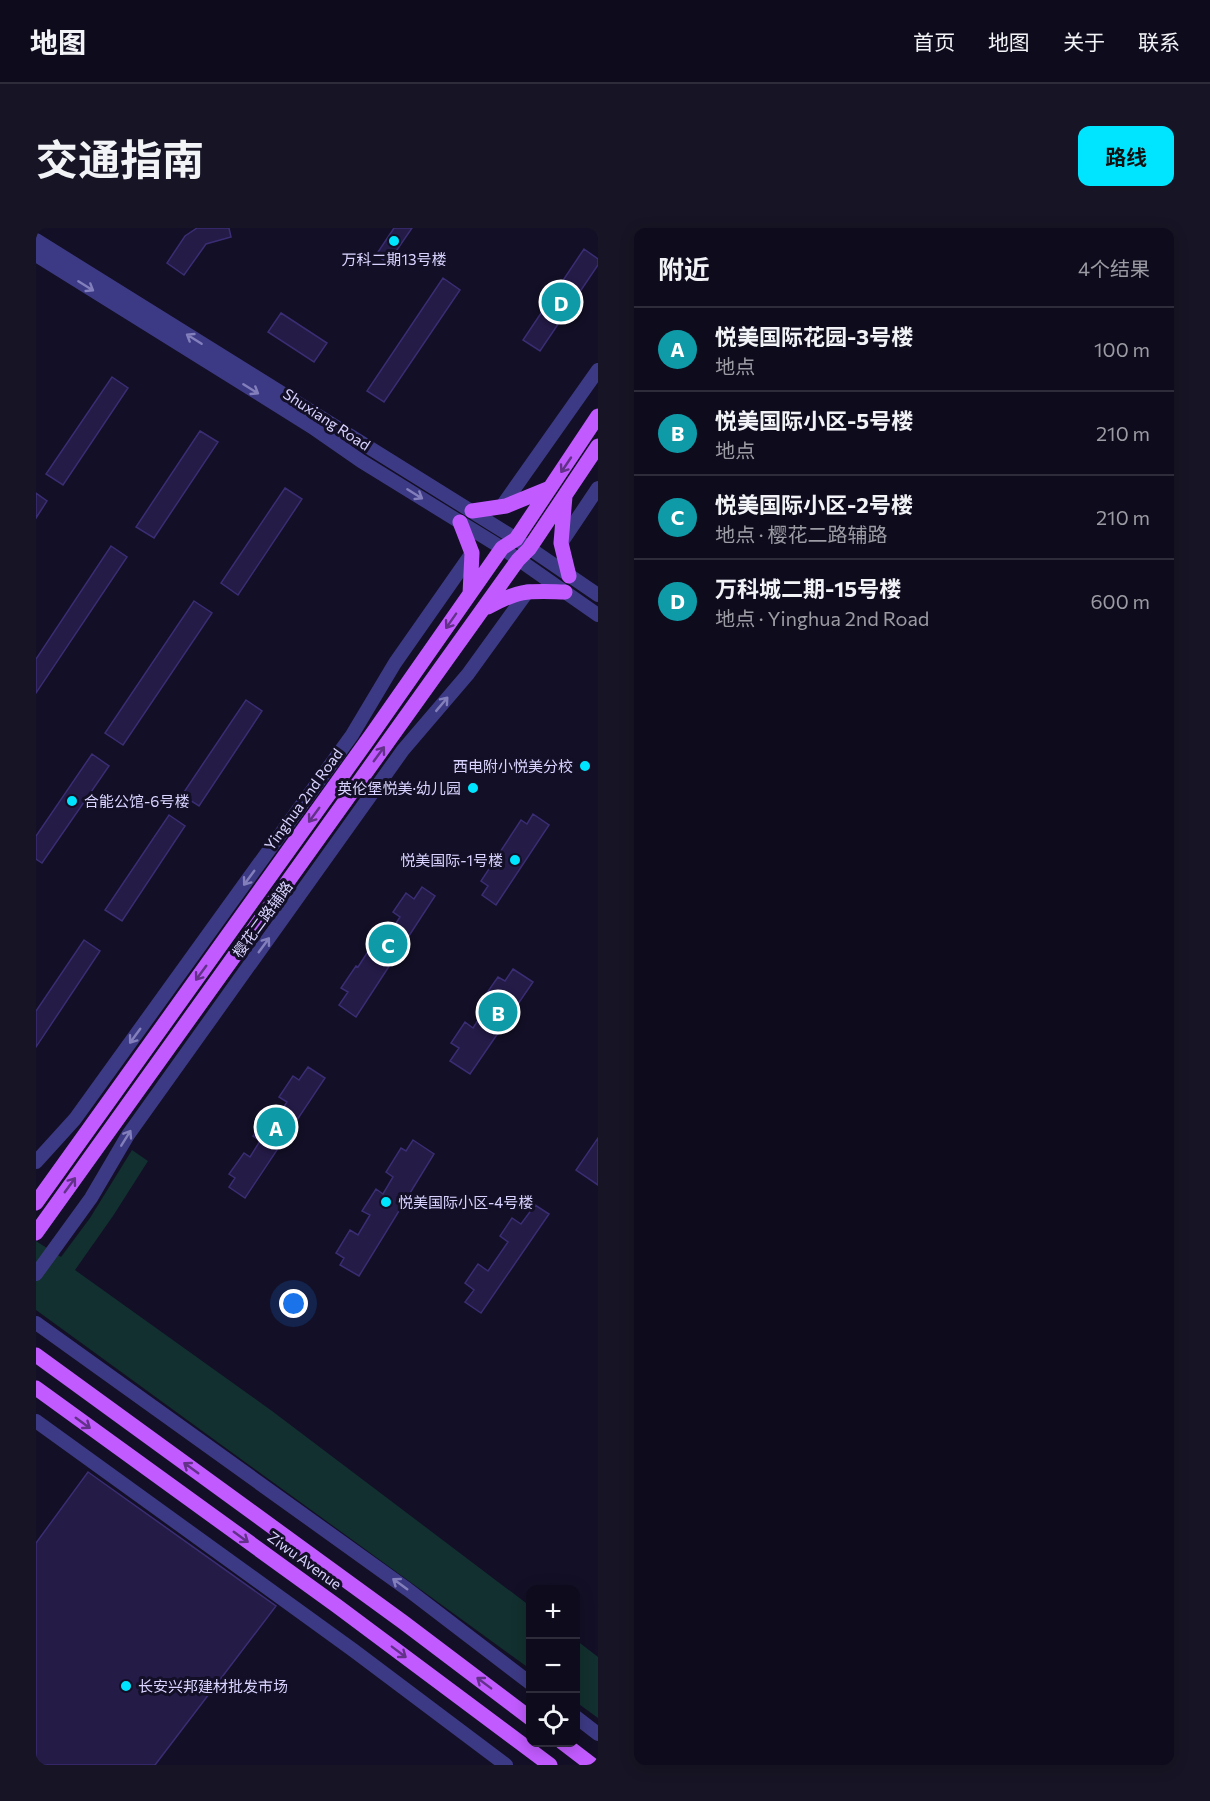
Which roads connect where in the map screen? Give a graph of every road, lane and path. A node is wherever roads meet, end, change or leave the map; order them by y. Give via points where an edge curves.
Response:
1 (36, 240) edge
2 (36, 255) edge
3 (598, 370) edge
4 (598, 416) edge
5 (598, 446) edge
6 (550, 488) junction
7 (598, 488) edge
8 (565, 495) junction
9 (502, 506) junction
10 (472, 511) junction
11 (460, 522) junction
12 (516, 539) junction
13 (561, 543) junction
14 (502, 548) junction
15 (529, 549) junction
16 (472, 553) junction
17 (518, 560) junction
18 (569, 576) junction
19 (528, 591) junction
20 (565, 592) junction
21 (470, 594) junction
22 (598, 595) edge
23 (483, 610) junction
24 (598, 615) edge
25 (36, 1162) edge
26 (36, 1203) edge
27 (36, 1233) edge
28 (36, 1274) edge
29 (36, 1323) edge
30 (36, 1355) edge
31 (36, 1388) edge
32 (36, 1421) edge
33 (526, 1679) edge
34 (526, 1714) edge
35 (580, 1720) edge
36 (598, 1734) edge
37 (567, 1747) edge
38 (506, 1765) edge
39 (550, 1765) edge
40 (592, 1765) edge

10 -> 1 street, Shuxiang Road
2 -> 11 street, Shuxiang Road
3 - 9 street
4 -> 6 main road, Yinghua 2nd Road
5 - 8 main road
6 - 9 main road
6 - 12 main road, Yinghua 2nd Road
7 - 13 street
8 - 13 main road
8 - 15 main road
9 - 10 main road
10 - 12 street, Shuxiang Road
11 - 14 street, Shuxiang Road
11 - 16 main road
12 - 14 main road, Yinghua 2nd Road
12 - 15 street, Shuxiang Road
13 - 18 main road
14 - 17 street, Shuxiang Road
14 - 21 main road, Yinghua 2nd Road
15 - 17 main road
15 - 18 street, Shuxiang Road
16 - 21 main road
16 -> 25 street via 395,663 352,735 75,1119
17 - 20 street, Shuxiang Road
17 - 23 main road
18 - 22 street, Shuxiang Road
19 - 20 main road
19 - 23 main road via 510,594
28 -> 19 street, 樱花二路辅路 via 91,1198 128,1135 403,750 468,674
20 - 24 street, Shuxiang Road
21 -> 26 main road, Yinghua 2nd Road
27 -> 23 main road
33 -> 29 street via 408,1589
34 -> 30 main road, Ziwu Avenue
31 -> 39 main road, Ziwu Avenue
32 - 38 street
35 - 36 street
37 - 40 main road

